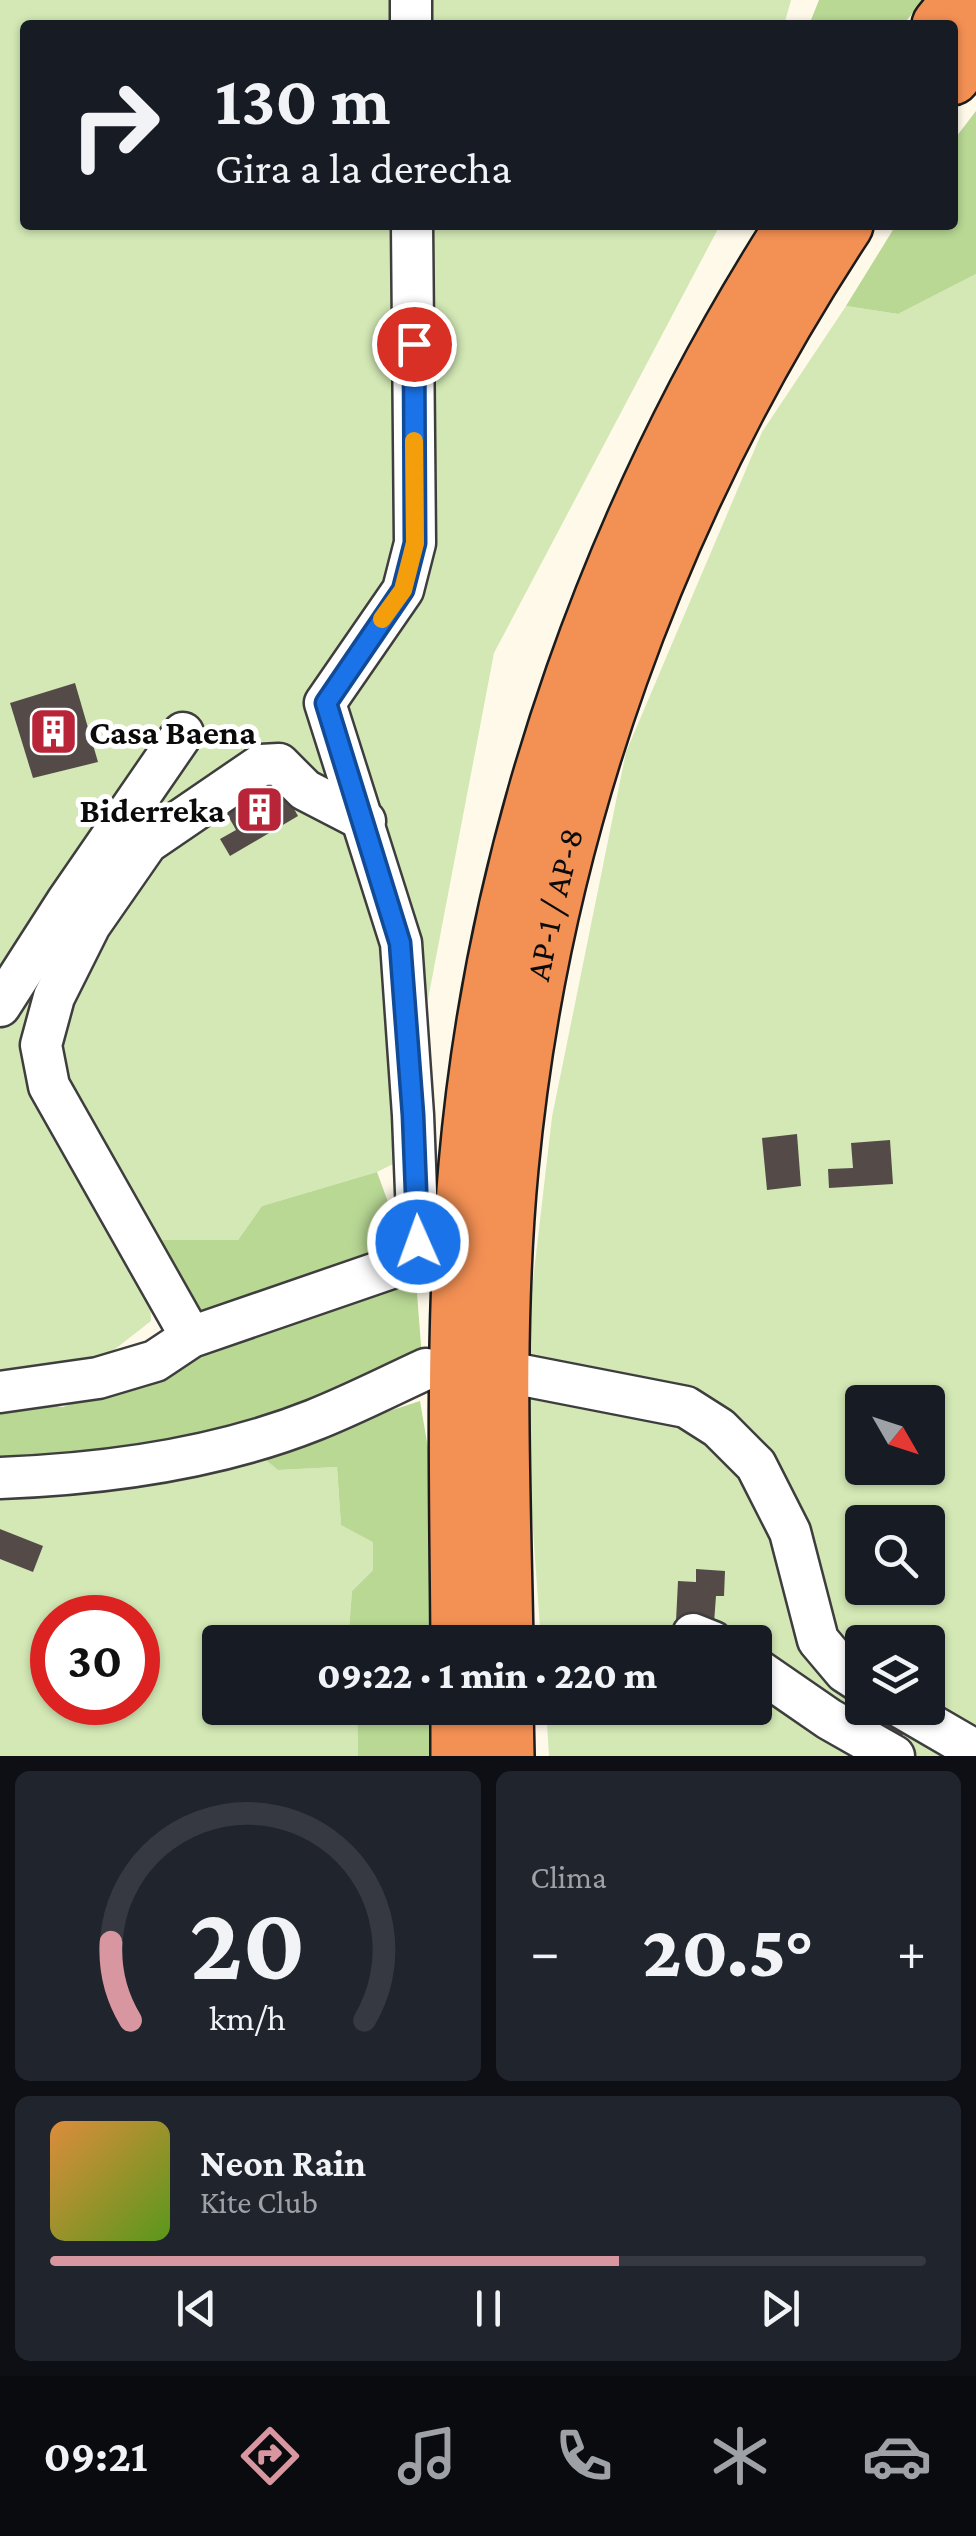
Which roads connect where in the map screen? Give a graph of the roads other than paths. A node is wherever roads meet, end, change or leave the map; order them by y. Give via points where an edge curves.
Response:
1 (960, 0) edge
2 (944, 20) edge
3 (976, 47) edge
4 (958, 69) edge
5 (412, 230) edge
6 (791, 230) edge
7 (842, 230) edge
8 (184, 733) dead end
9 (365, 821) junction
10 (0, 1006) edge
11 (190, 1338) junction
12 (426, 1369) dead end
13 (522, 1374) dead end
14 (0, 1392) edge
15 (0, 1478) edge
16 (458, 1625) edge
17 (504, 1625) edge
18 (845, 1672) edge
19 (772, 1680) edge
20 (459, 1725) edge
21 (506, 1725) edge
22 (931, 1725) edge
23 (976, 1752) edge
24 (459, 1756) edge
25 (506, 1756) edge
26 (894, 1756) edge

1 - 2 highway
3 - 4 highway
5 - 9 street via 415,543 403,590 326,703
6 - 16 highway, AP-1 / AP-8 via 723,342 638,515 568,694 515,879 467,1164 458,1356
7 - 17 highway, AP-1 / AP-8 via 760,363 676,532 608,707 556,888 521,1074 503,1262
8 - 10 street
9 - 11 street via 400,943 418,1242 400,1265
9 - 11 street via 305,790 278,764 261,766 147,843 90,925 54,998 41,1045 49,1086
11 - 14 street via 155,1361 98,1378
12 - 15 street via 313,1421 221,1448 79,1475
13 - 18 street via 686,1408 719,1428 756,1465 790,1532 818,1640
19 - 26 street
20 - 24 highway
21 - 25 highway
22 - 23 street

